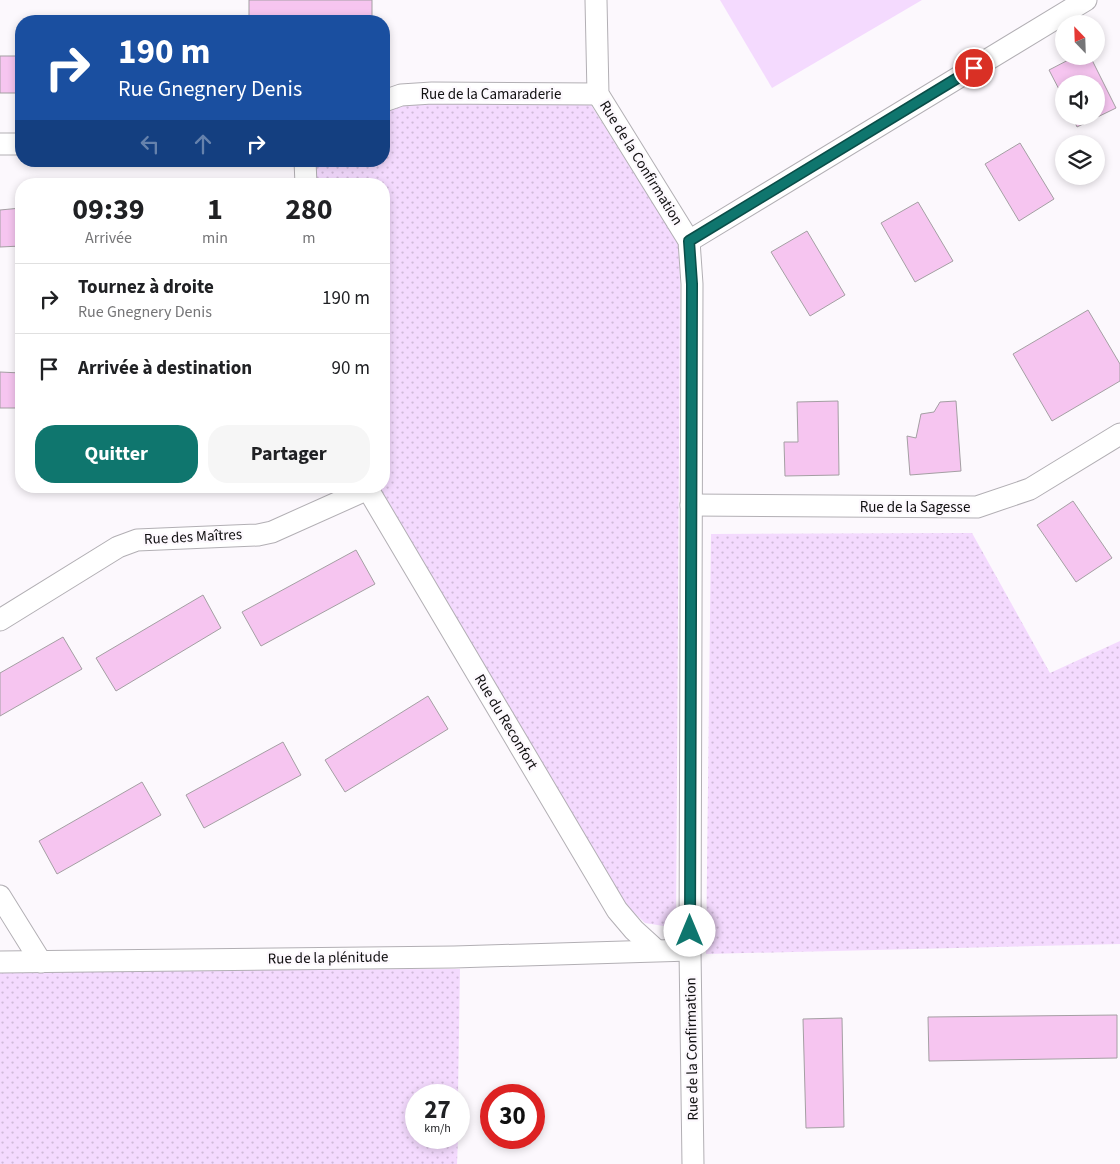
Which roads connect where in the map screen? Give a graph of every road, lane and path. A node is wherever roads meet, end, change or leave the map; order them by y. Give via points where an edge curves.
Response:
1 (596, 0) edge
2 (1086, 0) edge
3 (598, 94) junction
4 (390, 99) edge
5 (0, 144) edge
6 (15, 144) edge
7 (689, 241) junction
8 (1120, 434) edge
9 (356, 493) edge
10 (370, 493) edge
11 (691, 505) junction
12 (0, 620) edge
13 (0, 896) edge
14 (656, 950) junction
15 (690, 950) junction
16 (0, 962) edge
17 (40, 962) junction
18 (693, 1164) edge

1 - 3 street, Rue de la Confirmation
2 - 7 street
3 - 4 street, Rue de la Camaraderie via 432,93
3 - 7 street, Rue de la Confirmation
5 - 6 street
7 - 11 street, Rue de la Confirmation via 692,284
8 - 11 street, Rue de la Sagesse via 1030,489 977,508
9 - 12 street, Rue des Maîtres via 272,532 137,540 118,548
10 - 14 street, Rue du Reconfort via 617,910
11 - 15 street, Rue de la Confirmation
13 - 17 street
14 - 15 street, Rue de la plénitude
14 - 17 street, Rue de la plénitude via 454,957
15 - 18 street, Rue de la Confirmation
16 - 17 street, Rue de la plénitude

